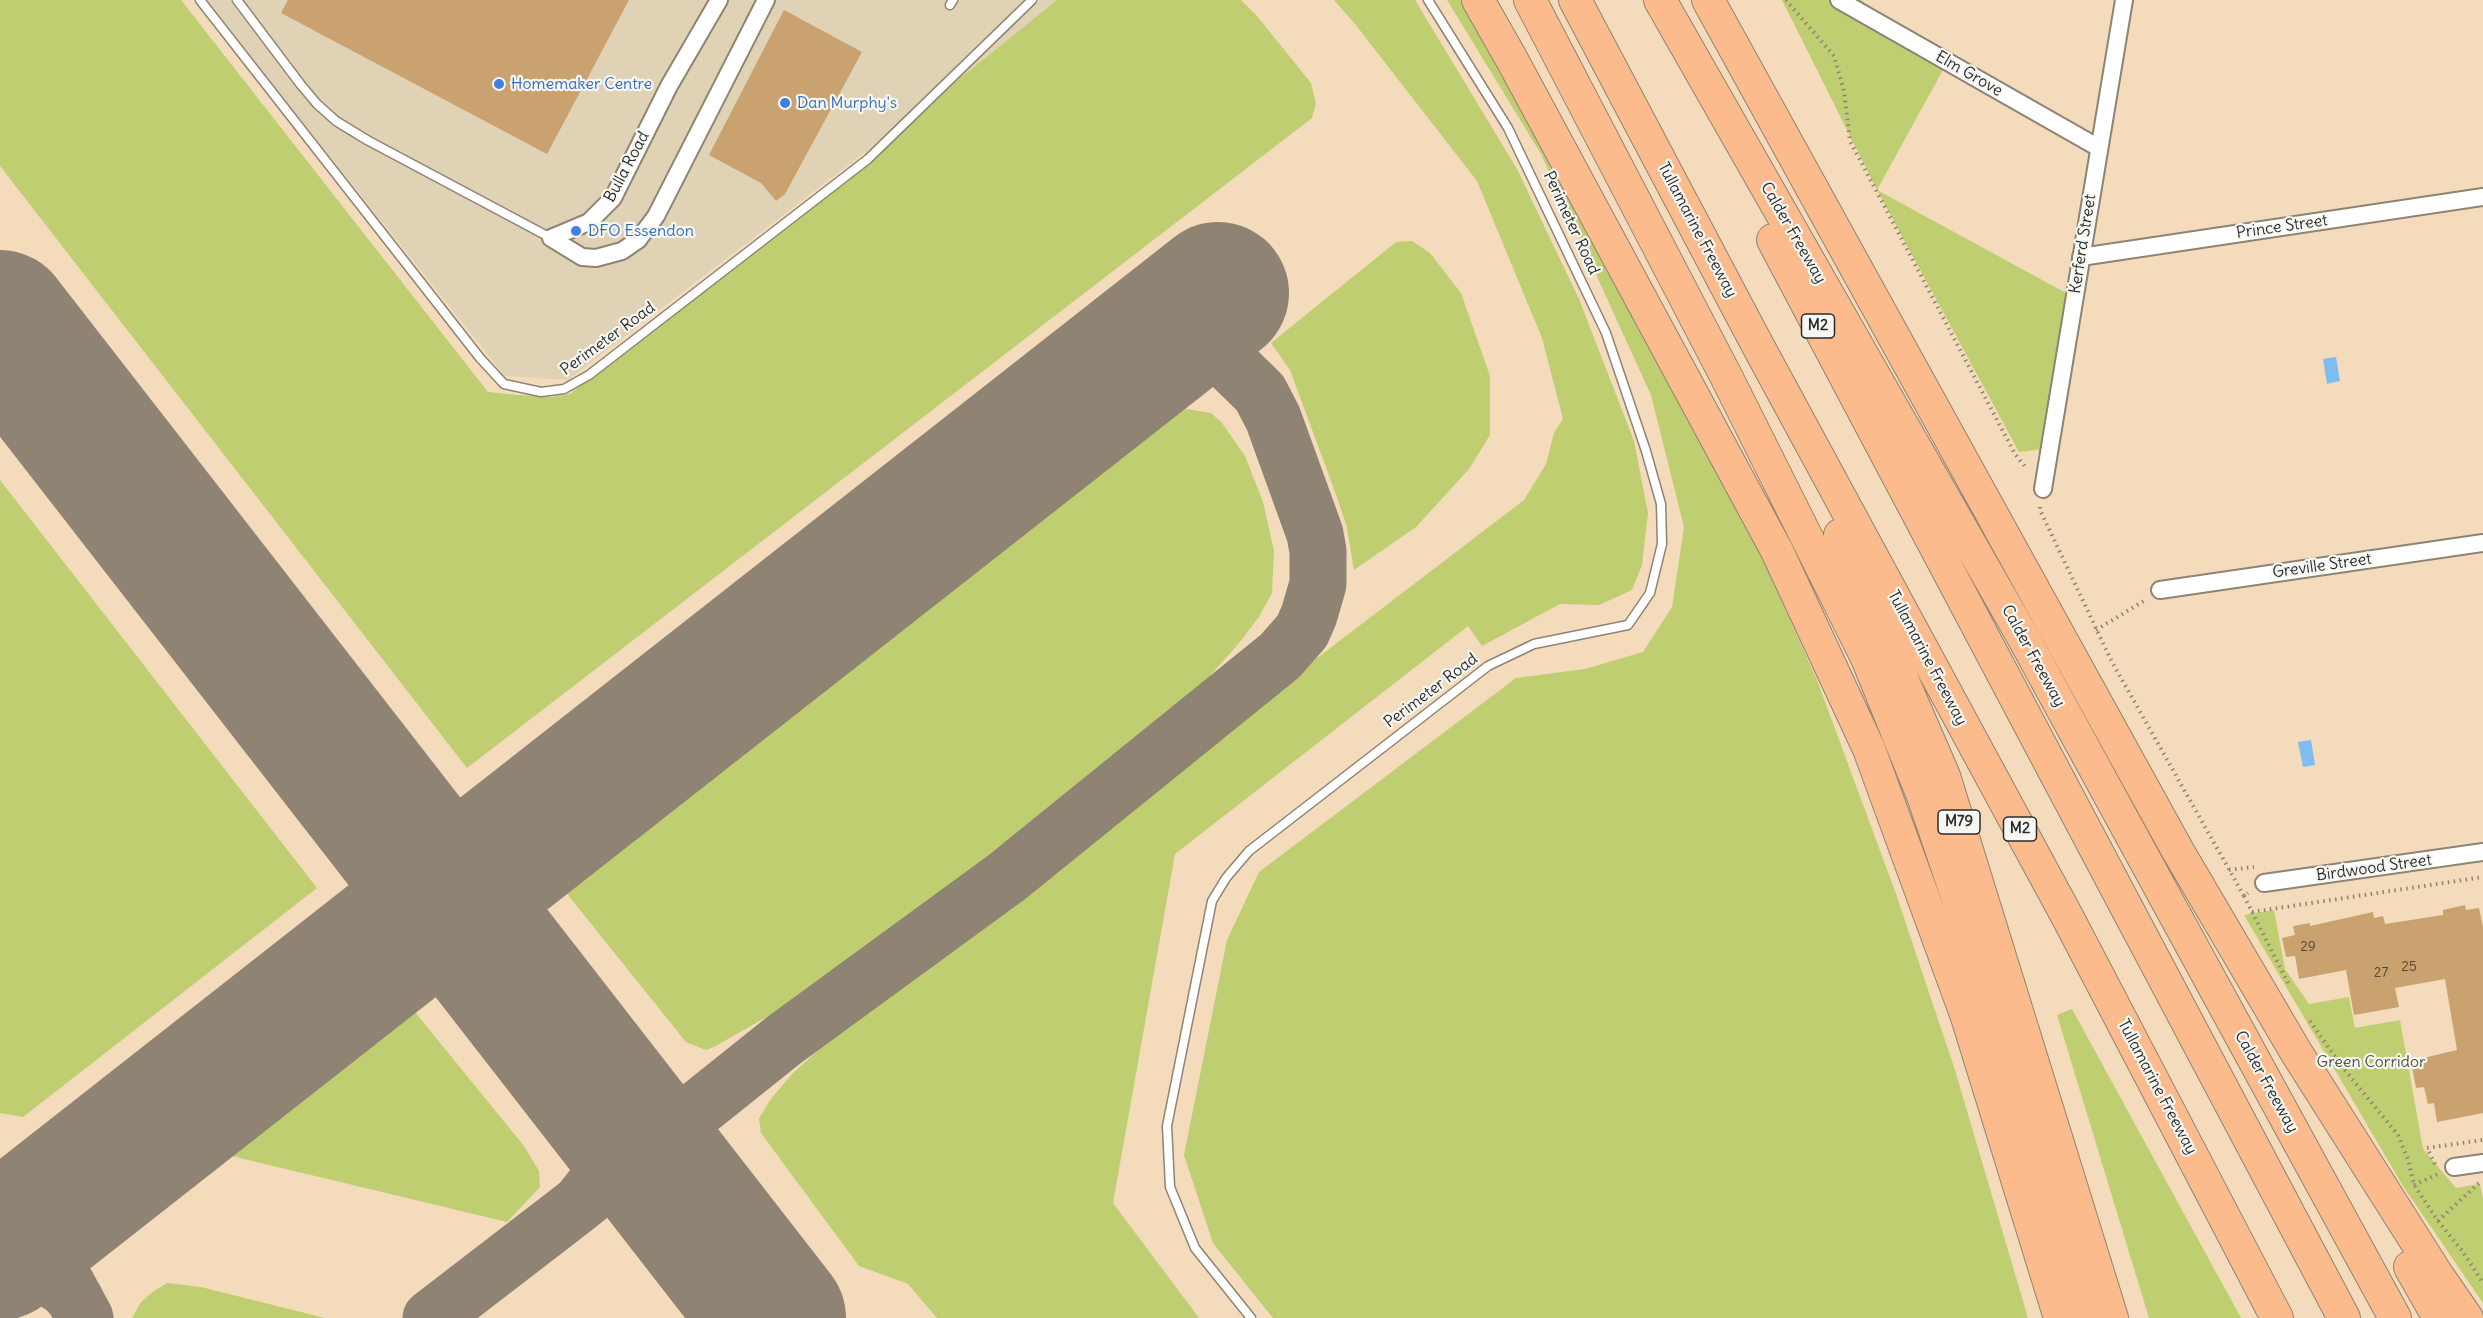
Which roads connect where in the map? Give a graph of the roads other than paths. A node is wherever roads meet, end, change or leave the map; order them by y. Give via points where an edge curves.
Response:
1 (200, 0) edge
2 (237, 0) edge
3 (718, 0) edge
4 (766, 0) edge
5 (1032, 0) edge
6 (1428, 0) edge
7 (1478, 0) edge
8 (1514, 0) edge
9 (1530, 0) edge
10 (1575, 0) edge
11 (1646, 0) edge
12 (1660, 0) edge
13 (1708, 0) edge
14 (1727, 0) edge
15 (1839, 0) edge
16 (2124, 0) edge
17 (2099, 148) junction
18 (2483, 197) edge
19 (551, 238) junction
20 (2081, 257) junction
21 (1889, 328) junction
22 (1757, 344) junction
23 (1700, 404) junction
24 (2043, 489) road end
25 (2483, 543) edge
26 (2160, 590) road end
27 (2483, 852) edge
28 (2264, 883) road end
29 (2309, 1044) junction
30 (2483, 1163) edge
31 (2454, 1167) road end
32 (1251, 1318) edge
33 (2060, 1318) edge
34 (2085, 1318) edge
35 (2112, 1318) edge
36 (2277, 1318) edge
37 (2344, 1318) edge
38 (2395, 1318) edge
39 (2439, 1318) edge
40 (2467, 1318) edge

1 - 5 lane, Perimeter Road via 480,358 504,384 542,392 564,389 590,375 867,159
2 - 19 lane via 301,85 336,121
3 - 19 street, Bulla Road via 613,198 589,222
4 - 19 street via 656,216 638,240 596,258 582,257
6 - 32 lane, Perimeter Road via 1509,128 1606,333 1661,504 1662,544 1650,593 1628,625 1534,644 1488,666 1249,851 1212,902 1167,1126 1170,1187 1195,1248
7 - 23 highway
8 - 23 highway
9 - 34 highway via 1727,378 1867,658 1923,796 1970,934
10 - 22 highway, Tullamarine Freeway / M2
11 - 37 highway, M2
12 - 38 highway, Calder Freeway via 2022,635
13 - 21 highway
14 - 21 highway
15 - 17 street, Elm Grove
16 - 17 street, Kerferd Street
17 - 20 street, Kerferd Street
18 - 20 street, Prince Street
20 - 24 street, Kerferd Street
21 - 29 highway via 2178,851
22 - 35 highway, M79 via 1944,776
22 - 36 highway, Tullamarine Freeway / M2 via 2068,918
23 - 33 highway via 1777,551 1869,749 1967,1017
25 - 26 street, Greville Street
27 - 28 street, Birdwood Street
29 - 39 highway
29 - 40 highway via 2438,1276
30 - 31 street

